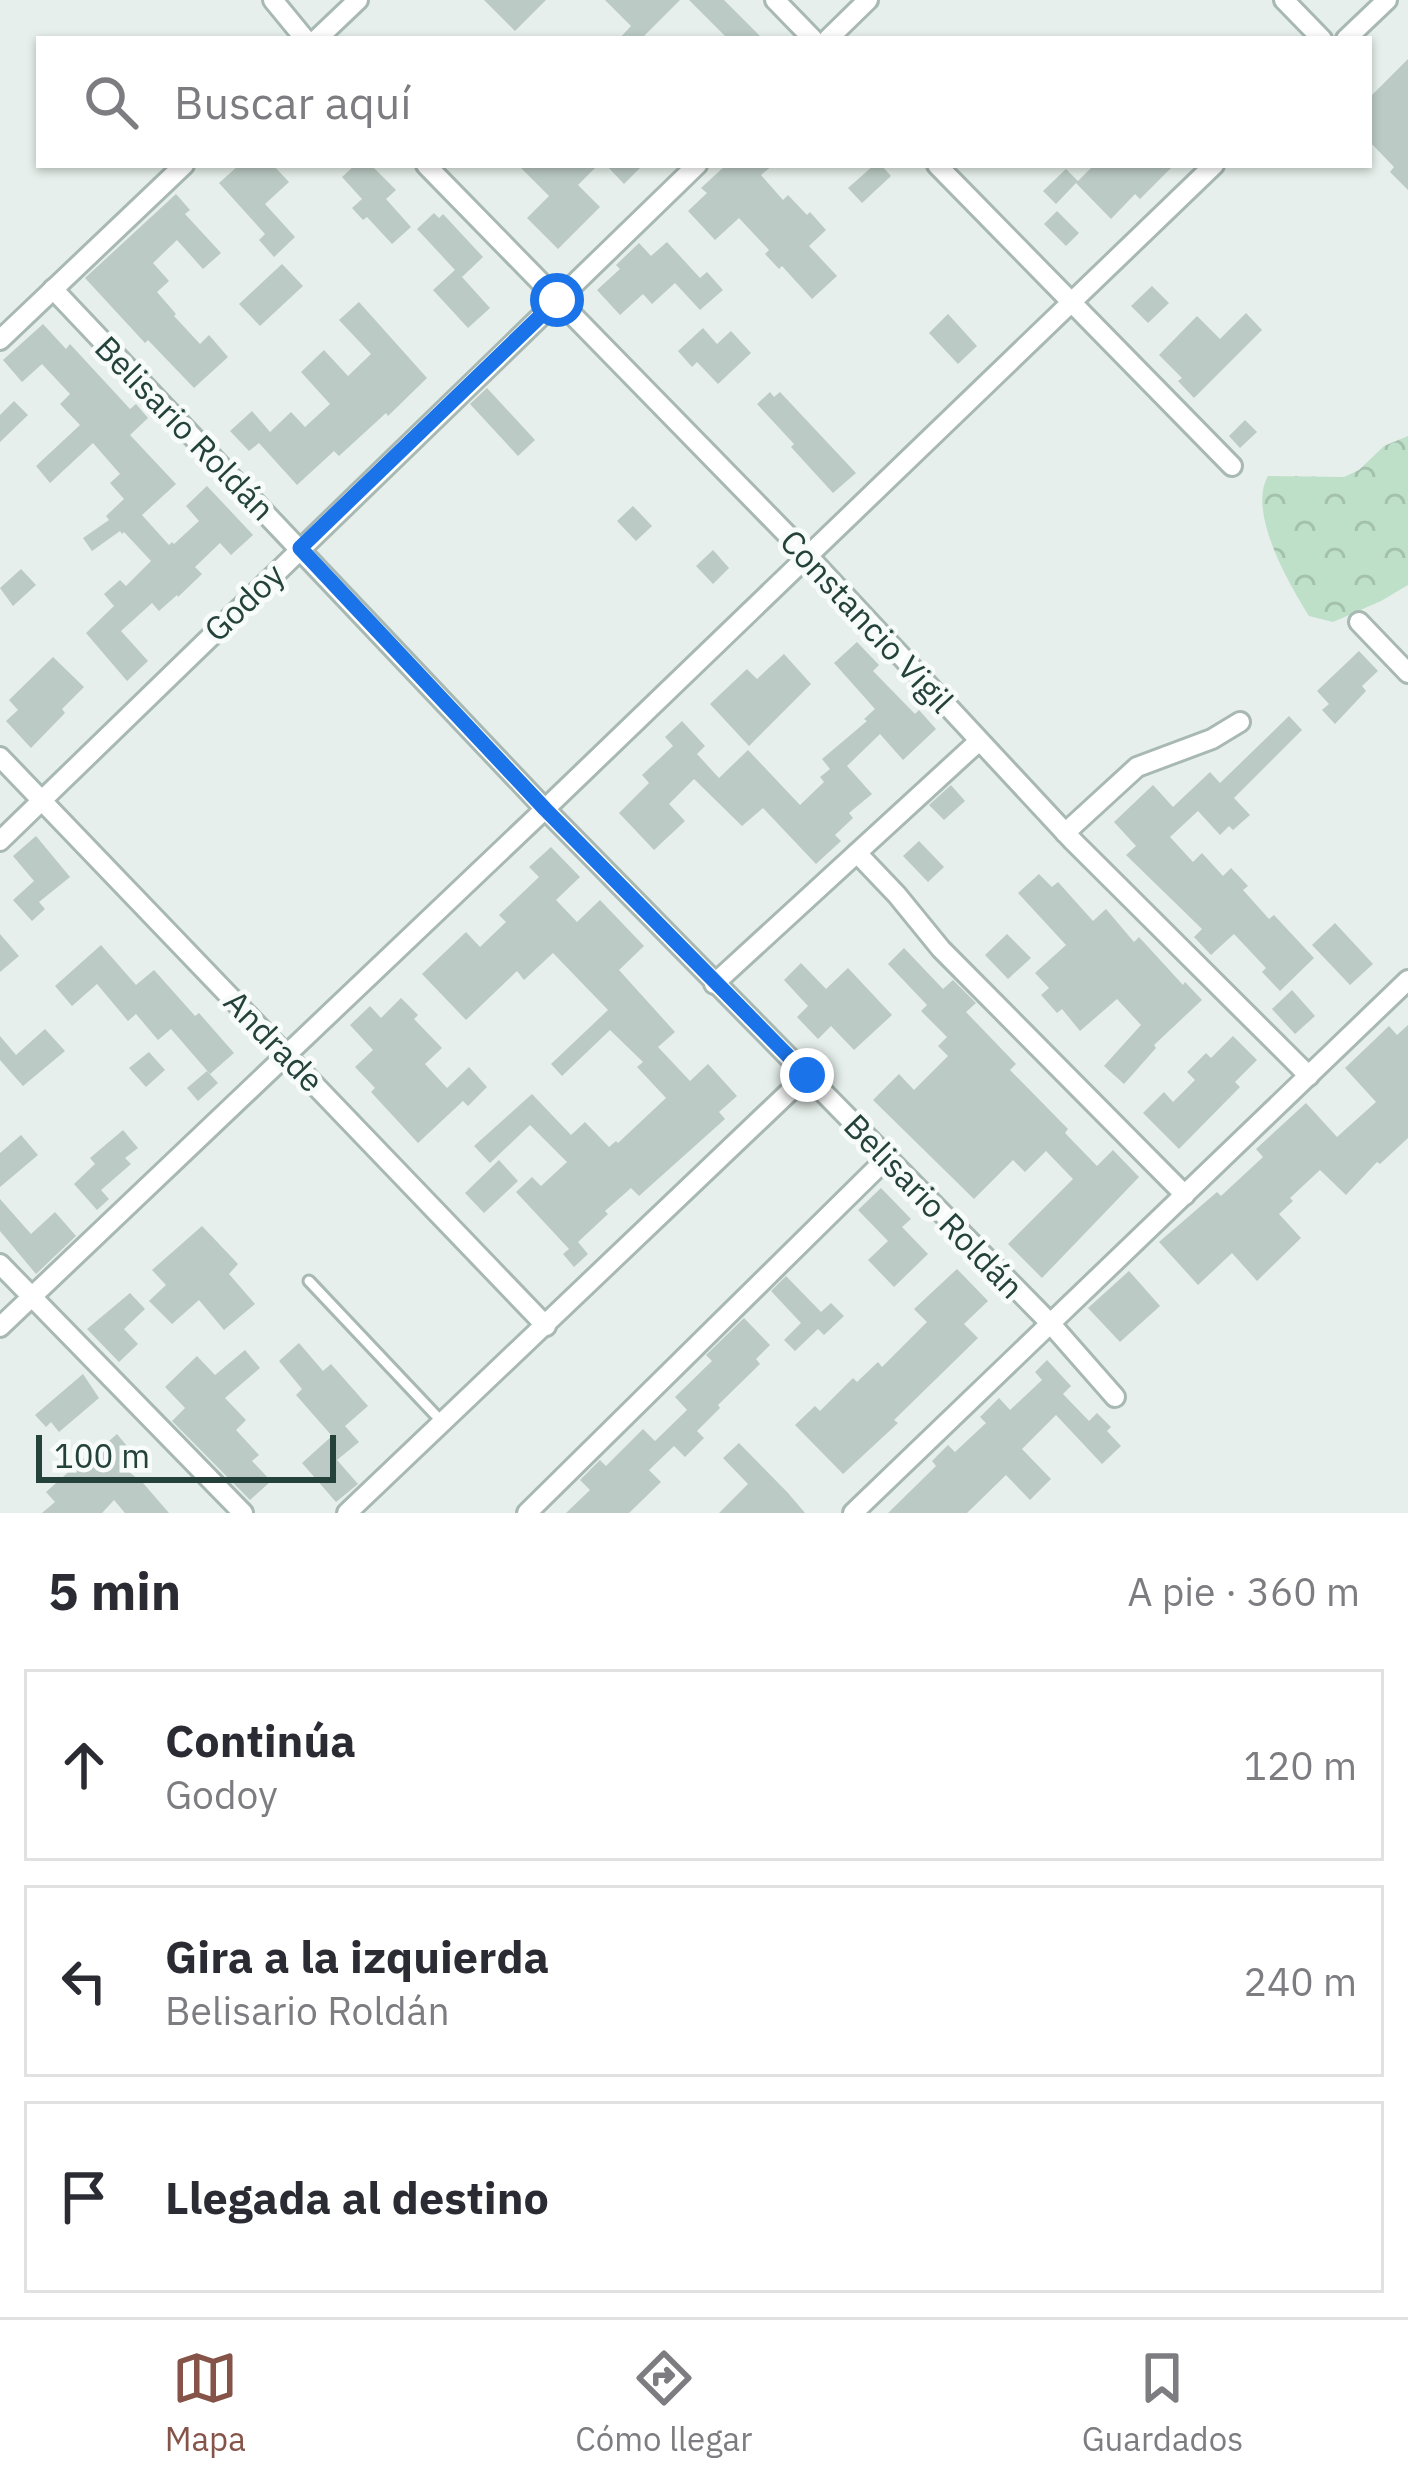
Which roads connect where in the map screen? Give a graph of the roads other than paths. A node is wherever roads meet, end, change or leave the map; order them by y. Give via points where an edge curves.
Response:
1 (273, 0) edge
2 (358, 0) edge
3 (775, 0) edge
4 (868, 0) edge
5 (1284, 0) edge
6 (1388, 0) edge
7 (303, 36) edge
8 (320, 36) edge
9 (810, 36) edge
10 (831, 36) edge
11 (1319, 36) edge
12 (1349, 36) edge
13 (181, 168) edge
14 (429, 168) edge
15 (694, 168) edge
16 (940, 168) edge
17 (1211, 168) edge
18 (53, 289) junction
19 (557, 300) junction
20 (1071, 302) junction
21 (0, 340) edge
22 (1232, 466) dead end
23 (300, 548) junction
24 (808, 556) junction
25 (1359, 622) dead end
26 (1408, 673) edge
27 (1240, 722) dead end
28 (979, 741) junction
29 (0, 757) edge
30 (42, 800) junction
31 (545, 809) junction
32 (1066, 833) junction
33 (0, 841) edge
34 (857, 853) junction
35 (1408, 980) edge
36 (714, 984) junction
37 (286, 1053) junction
38 (807, 1075) junction
39 (1309, 1076) junction
40 (886, 1159) junction
41 (1185, 1195) junction
42 (0, 1264) edge
43 (309, 1281) dead end
44 (32, 1297) junction
45 (1049, 1323) junction
46 (546, 1326) junction
47 (0, 1327) edge
48 (1115, 1397) dead end
49 (443, 1423) junction
50 (243, 1513) edge
51 (347, 1513) edge
52 (527, 1513) edge
53 (853, 1513) edge

1 - 7 street
2 - 8 street
3 - 9 street
4 - 10 street
5 - 11 street
6 - 12 street
13 - 18 street
14 - 19 street, Constancio Vigil
15 - 19 street, Godoy
16 - 20 street
17 - 20 street
18 - 21 street
18 - 23 street, Belisario Roldán
19 - 23 street, Godoy
19 - 24 street, Constancio Vigil
20 - 22 street
20 - 24 street
23 - 30 street, Godoy
23 - 31 street, Belisario Roldán
24 - 28 street, Constancio Vigil
24 - 31 street
25 - 26 street
27 - 32 street via 1138,767
28 - 32 street, Constancio Vigil
28 - 34 street
29 - 30 street, Andrade
30 - 33 street, Godoy
30 - 37 street, Andrade
31 - 36 street, Belisario Roldán
31 - 37 street
32 - 39 street, Constancio Vigil
34 - 36 street
34 - 41 street via 940,949
35 - 39 street
36 - 38 street, Belisario Roldán
37 - 44 street
37 - 46 street, Andrade
38 - 40 street, Belisario Roldán
38 - 46 street
39 - 41 street
40 - 45 street, Belisario Roldán
40 - 52 street
41 - 45 street
42 - 44 street
43 - 49 lane
44 - 47 street
44 - 50 street
45 - 48 street, Belisario Roldán
45 - 53 street
46 - 49 street
49 - 51 street

